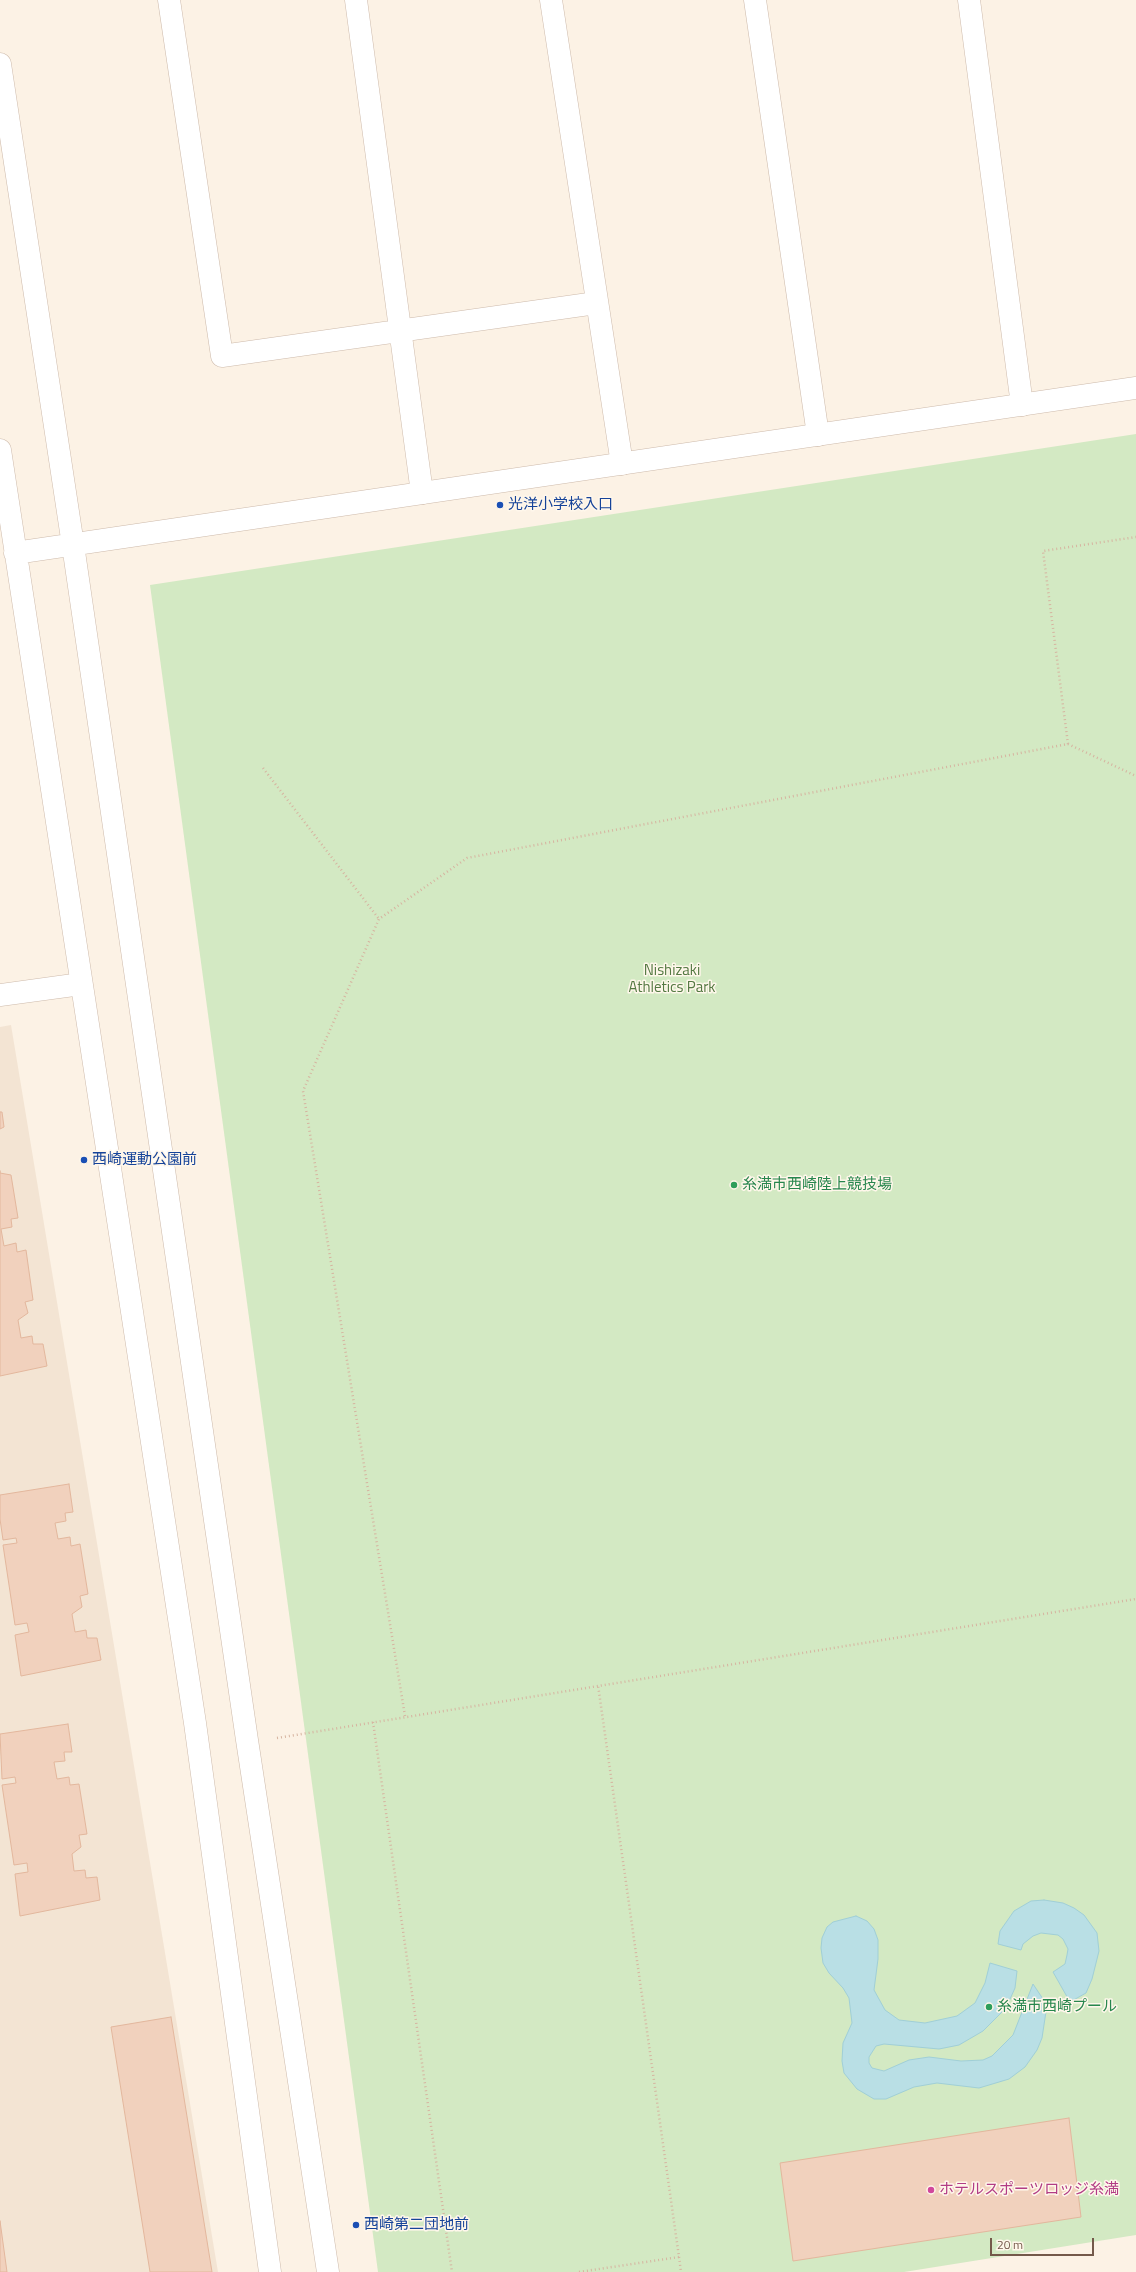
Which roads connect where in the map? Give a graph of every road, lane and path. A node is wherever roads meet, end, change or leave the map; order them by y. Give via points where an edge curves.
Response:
1 (169, 0) edge
2 (356, 0) edge
3 (551, 0) edge
4 (755, 0) edge
5 (969, 0) edge
6 (0, 64) edge
7 (596, 303) junction
8 (400, 330) junction
9 (1136, 388) edge
10 (1022, 405) junction
11 (818, 435) junction
12 (0, 450) edge
13 (622, 464) junction
14 (422, 493) junction
15 (1136, 536) edge
16 (73, 545) junction
17 (15, 553) junction
18 (1068, 744) junction
19 (263, 768) dead end
20 (1136, 776) edge
21 (379, 919) junction
22 (81, 984) junction
23 (0, 995) edge
24 (1136, 1599) edge
25 (598, 1684) junction
26 (405, 1716) junction
27 (373, 1722) junction
28 (247, 1740) junction
29 (678, 2257) junction
30 (270, 2272) edge
31 (328, 2272) edge
32 (452, 2272) edge
33 (579, 2272) edge
34 (681, 2272) edge

1 - 8 street via 222,356
2 - 8 street
3 - 7 street
4 - 11 street
5 - 10 street
6 - 16 street
7 - 8 street
7 - 13 street
8 - 14 street
9 - 10 street
10 - 11 street
11 - 13 street
12 - 17 street
13 - 14 street
14 - 16 street
15 - 18 path via 1043,551
16 - 17 street
16 - 28 street
17 - 22 street
18 - 20 path
18 - 21 path via 467,858
19 - 21 path
21 - 26 path via 303,1091
22 - 23 street
22 - 30 street via 195,1723
24 - 25 path
25 - 26 path
25 - 29 path
26 - 27 path
27 - 28 path via 277,1738
27 - 32 path
28 - 31 street
29 - 33 path
29 - 34 path

